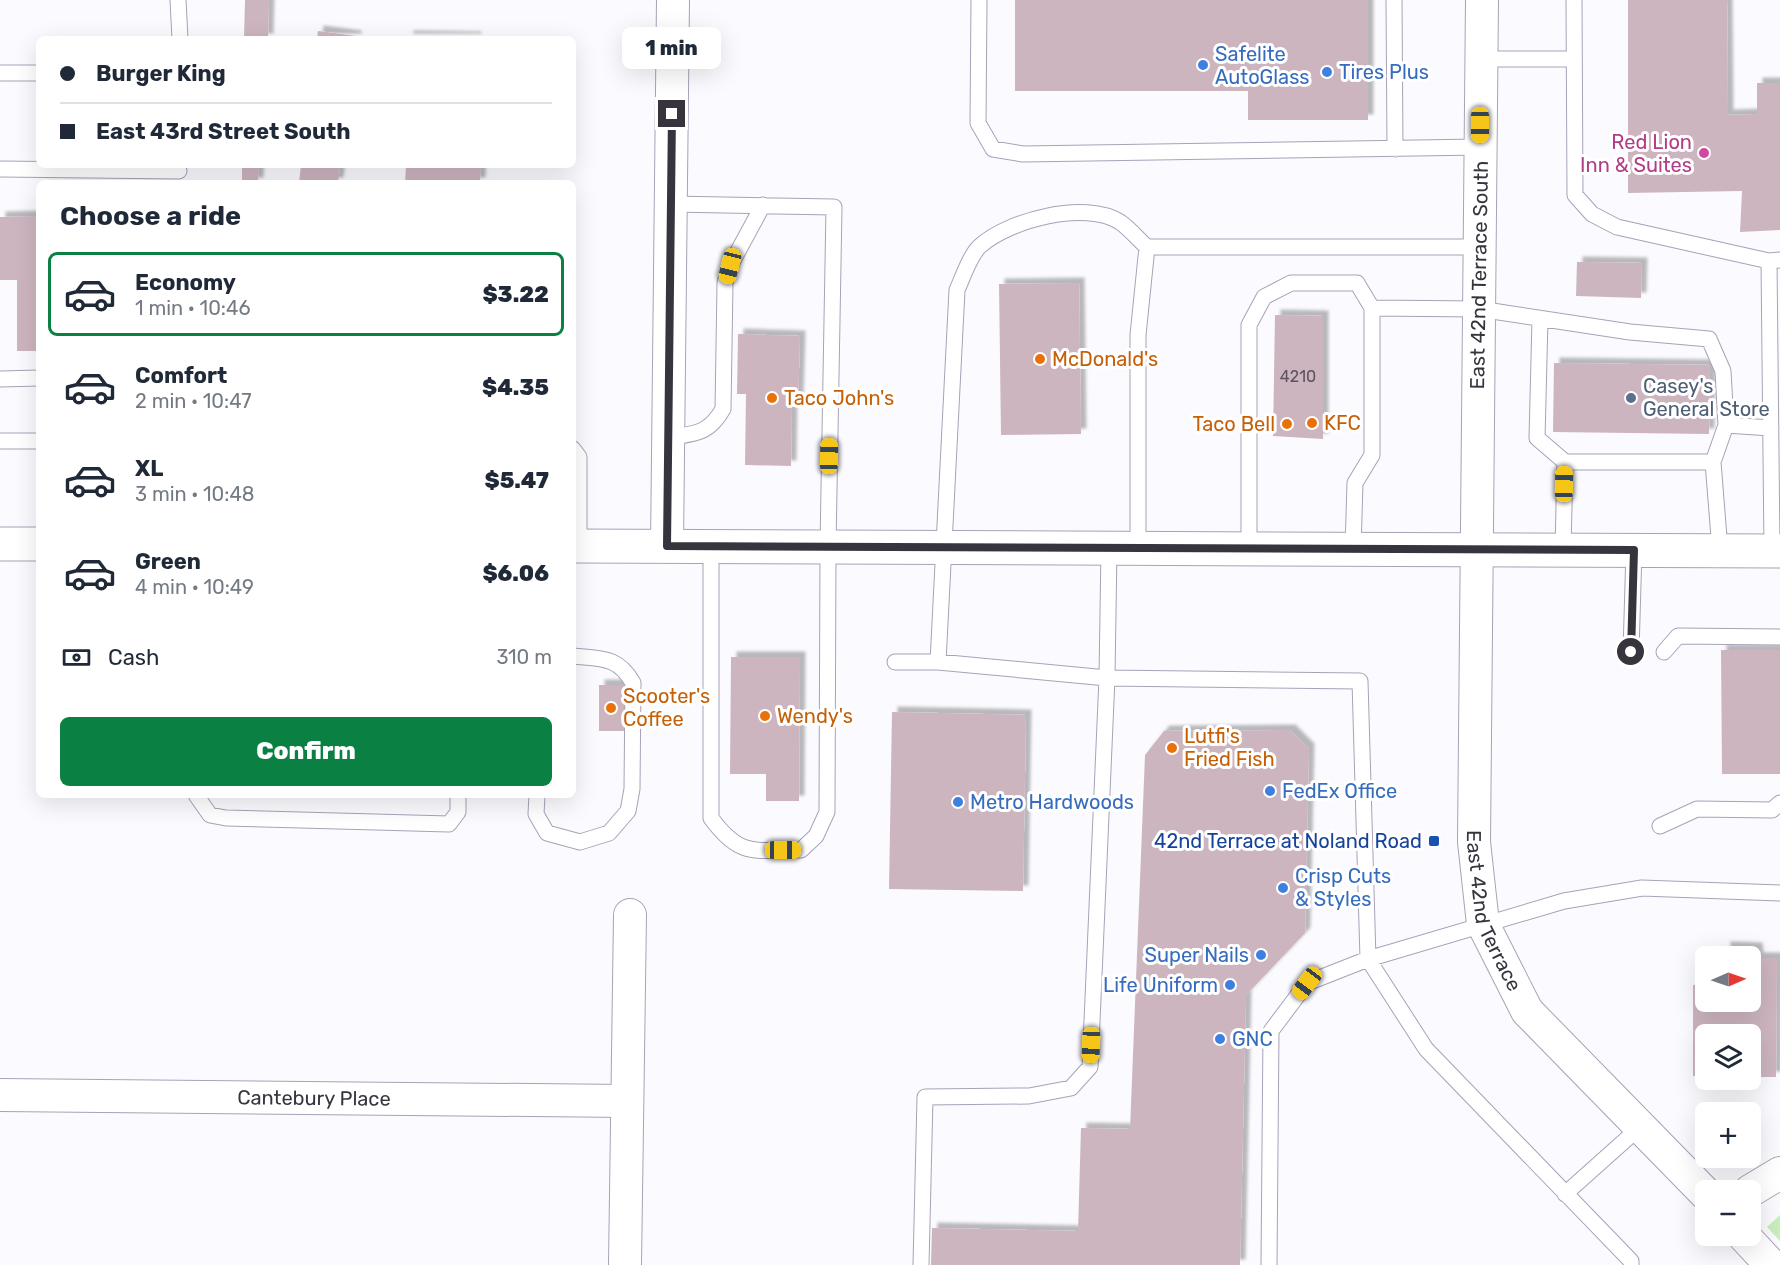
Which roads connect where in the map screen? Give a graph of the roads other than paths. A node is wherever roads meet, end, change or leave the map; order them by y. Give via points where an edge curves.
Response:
1 (178, 0) edge
2 (673, 0) edge
3 (979, 0) edge
4 (1394, 0) edge
5 (1482, 0) edge
6 (1574, 0) edge
7 (180, 36) edge
8 (1481, 59) junction
9 (1574, 59) junction
10 (0, 73) edge
11 (36, 73) edge
12 (1480, 147) junction
13 (1395, 149) junction
14 (0, 169) edge
15 (179, 173) edge
16 (671, 204) junction
17 (763, 206) junction
18 (1147, 247) junction
19 (1479, 247) junction
20 (1774, 261) edge
21 (1372, 308) junction
22 (1479, 309) junction
23 (1540, 319) junction
24 (36, 378) edge
25 (0, 379) edge
26 (1726, 425) junction
27 (1771, 428) junction
28 (668, 438) junction
29 (0, 441) edge
30 (36, 441) edge
31 (576, 453) edge
32 (1565, 462) junction
33 (1713, 462) junction
34 (0, 544) edge
35 (36, 544) edge
36 (576, 546) edge
37 (667, 546) junction
38 (711, 547) junction
39 (828, 547) junction
40 (945, 547) junction
41 (1123, 548) junction
42 (1249, 548) junction
43 (1353, 549) junction
44 (1476, 549) junction
45 (1563, 550) junction
46 (1634, 550) junction
47 (1720, 550) junction
48 (1776, 551) edge
49 (1780, 637) edge
50 (1631, 652) dead end
51 (1664, 652) dead end
52 (576, 656) edge
53 (895, 662) dead end
54 (938, 662) junction
55 (1107, 678) junction
56 (198, 798) edge
57 (458, 798) edge
58 (537, 798) edge
59 (1780, 803) edge
60 (1660, 826) dead end
61 (1780, 893) edge
62 (630, 915) dead end
63 (1483, 924) junction
64 (1368, 959) junction
65 (0, 1095) edge
66 (627, 1101) junction
67 (1640, 1127) junction
68 (1780, 1173) edge
69 (1695, 1183) edge
70 (1761, 1184) edge
71 (1565, 1194) junction
72 (1753, 1246) edge
73 (1632, 1264) edge
74 (625, 1265) edge
75 (921, 1265) edge
76 (1269, 1265) edge
77 (1771, 1265) edge

1 - 7 lane
2 - 16 street
3 - 13 lane via 978,123 993,149 1023,154
4 - 13 lane
5 - 8 street, East 42nd Terrace South
6 - 9 lane
8 - 9 lane
8 - 12 street, East 42nd Terrace South
9 - 20 lane via 1575,195 1592,214 1617,227
10 - 11 lane
12 - 13 lane
12 - 19 street, East 42nd Terrace South
14 - 15 lane
16 - 17 lane
16 - 28 street
17 - 28 lane via 730,266 725,283 723,409 704,431
17 - 39 lane via 834,207
18 - 19 lane
18 - 40 lane via 1118,221 1088,213 1054,215 1017,224 979,246 957,290
18 - 41 lane
19 - 22 street, East 42nd Terrace South
20 - 27 lane
21 - 22 lane
21 - 42 lane via 1357,283 1291,283 1264,297 1249,325
21 - 43 lane via 1372,455 1355,483
22 - 23 lane
22 - 44 street, East 42nd Terrace South
23 - 26 lane via 1709,339 1723,370
23 - 32 lane via 1537,438
24 - 25 lane
26 - 27 lane
26 - 33 lane
27 - 48 lane
28 - 37 street
29 - 30 lane
31 - 36 lane
32 - 33 lane
32 - 45 lane
33 - 47 lane
34 - 35 main road
36 - 37 main road
37 - 38 main road
38 - 39 main road
38 - 39 lane via 711,818 725,838 749,850 801,850 816,836 827,812
39 - 40 main road
40 - 41 main road
40 - 54 lane
41 - 42 main road
41 - 55 lane
42 - 43 main road
43 - 44 main road
44 - 45 main road
44 - 63 street, East 42nd Terrace via 1474,842
45 - 46 main road
46 - 47 main road
46 - 50 lane
47 - 48 main road
49 - 51 lane via 1678,636
52 - 58 lane via 610,660 625,668 633,683 632,789 628,811 609,833 580,842 547,833 536,814
53 - 54 lane
54 - 55 lane
55 - 64 lane via 1360,681
55 - 75 lane via 1090,1067 1071,1088 1029,1096 925,1097
56 - 57 lane via 210,815 226,818 449,824 458,812
59 - 60 lane via 1772,810 1697,809
61 - 63 lane via 1642,888 1564,901
62 - 66 street
63 - 64 lane
63 - 67 street, East 42nd Terrace via 1527,1011
64 - 71 lane via 1426,1049
64 - 76 lane via 1307,983 1271,1031
65 - 66 street, Cantebury Place
66 - 74 street
67 - 69 street, East 42nd Terrace
67 - 71 lane
68 - 70 street
71 - 73 lane
72 - 77 street

